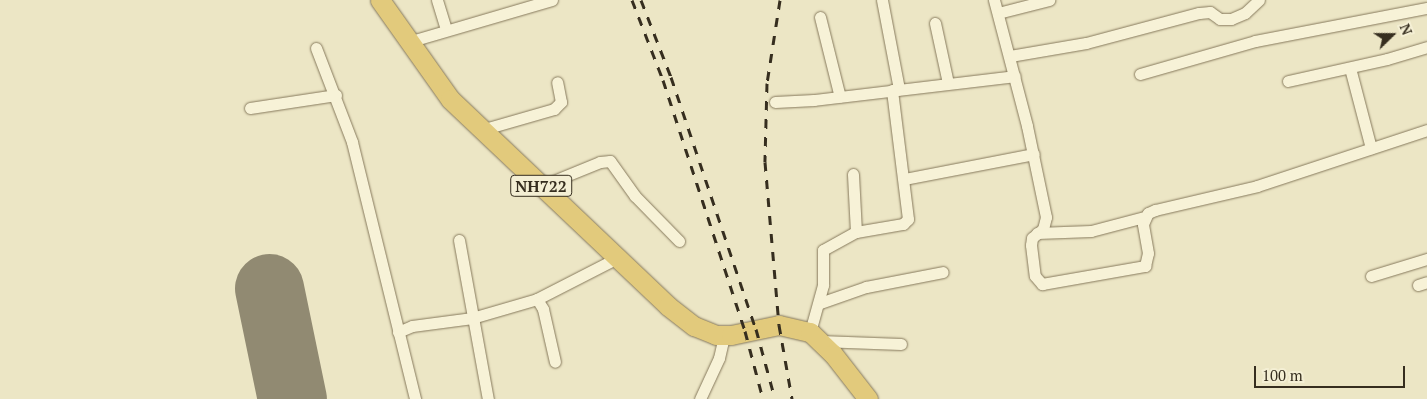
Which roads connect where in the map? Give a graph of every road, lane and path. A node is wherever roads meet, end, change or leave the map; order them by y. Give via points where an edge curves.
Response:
1 (380, 0) edge
2 (437, 0) edge
3 (552, 0) edge
4 (882, 0) edge
5 (994, 0) edge
6 (1049, 0) edge
7 (1259, 0) edge
8 (1427, 8) edge
9 (998, 13) junction
10 (820, 17) dead end
11 (935, 22) dead end
12 (446, 29) junction
13 (408, 42) junction
14 (1427, 47) edge
15 (316, 48) dead end
16 (1010, 56) junction
17 (1350, 68) junction
18 (1140, 74) dead end
19 (1015, 76) junction
20 (1288, 81) dead end
21 (557, 82) dead end
22 (948, 83) junction
23 (896, 90) junction
24 (336, 95) junction
25 (840, 97) junction
26 (775, 102) dead end
27 (250, 108) dead end
28 (481, 130) junction
29 (1427, 130) edge
30 (1371, 148) junction
31 (1034, 154) junction
32 (853, 174) dead end
33 (904, 179) junction
34 (541, 186) junction
35 (1144, 217) junction
36 (856, 232) junction
37 (1037, 233) junction
38 (459, 240) dead end
39 (679, 241) dead end
40 (617, 258) junction
41 (1427, 259) edge
42 (943, 272) dead end
43 (1371, 276) dead end
44 (537, 299) junction
45 (820, 303) junction
46 (472, 318) junction
47 (398, 332) junction
48 (724, 336) junction
49 (815, 337) junction
50 (901, 344) dead end
51 (555, 362) dead end
52 (415, 399) edge
53 (488, 399) edge
54 (700, 399) edge
55 (868, 399) edge

1 - 13 highway, NH722
2 - 12 street
3 - 12 street
4 - 23 street
5 - 9 street
6 - 9 street
7 - 16 street via 1231,20 1220,19 1210,12 1199,12 1086,43
8 - 18 street via 1255,40
9 - 16 street
10 - 25 street
11 - 22 street
12 - 13 street
13 - 28 highway, NH722 via 450,99
14 - 17 street
15 - 24 street
16 - 19 street
17 - 20 street
17 - 30 street
19 - 22 street
19 - 31 street
21 - 28 street via 561,102 554,109
22 - 23 street
23 - 25 street
23 - 33 street
24 - 27 street
24 - 47 street via 359,166
25 - 26 street
28 - 34 highway, NH722
29 - 30 street
30 - 35 street via 1257,186 1162,208
31 - 33 street
31 - 37 street via 1046,217 1043,229
32 - 36 street
33 - 36 street via 906,222
34 - 39 street via 610,161 635,196
34 - 40 highway, NH722
35 - 37 street via 1091,231
35 - 37 street via 1148,254 1145,266 1058,283 1042,284 1035,276 1031,244
36 - 45 street via 824,248
38 - 46 street
40 - 44 street
40 - 48 highway, NH722 via 682,318
41 - 43 street
42 - 45 street via 866,286
44 - 46 street
44 - 51 street via 543,309
45 - 49 street
46 - 47 street via 412,326
46 - 53 street
47 - 52 street
48 - 49 highway, NH722 via 779,325
48 - 54 street via 719,358
49 - 50 street
49 - 55 highway

